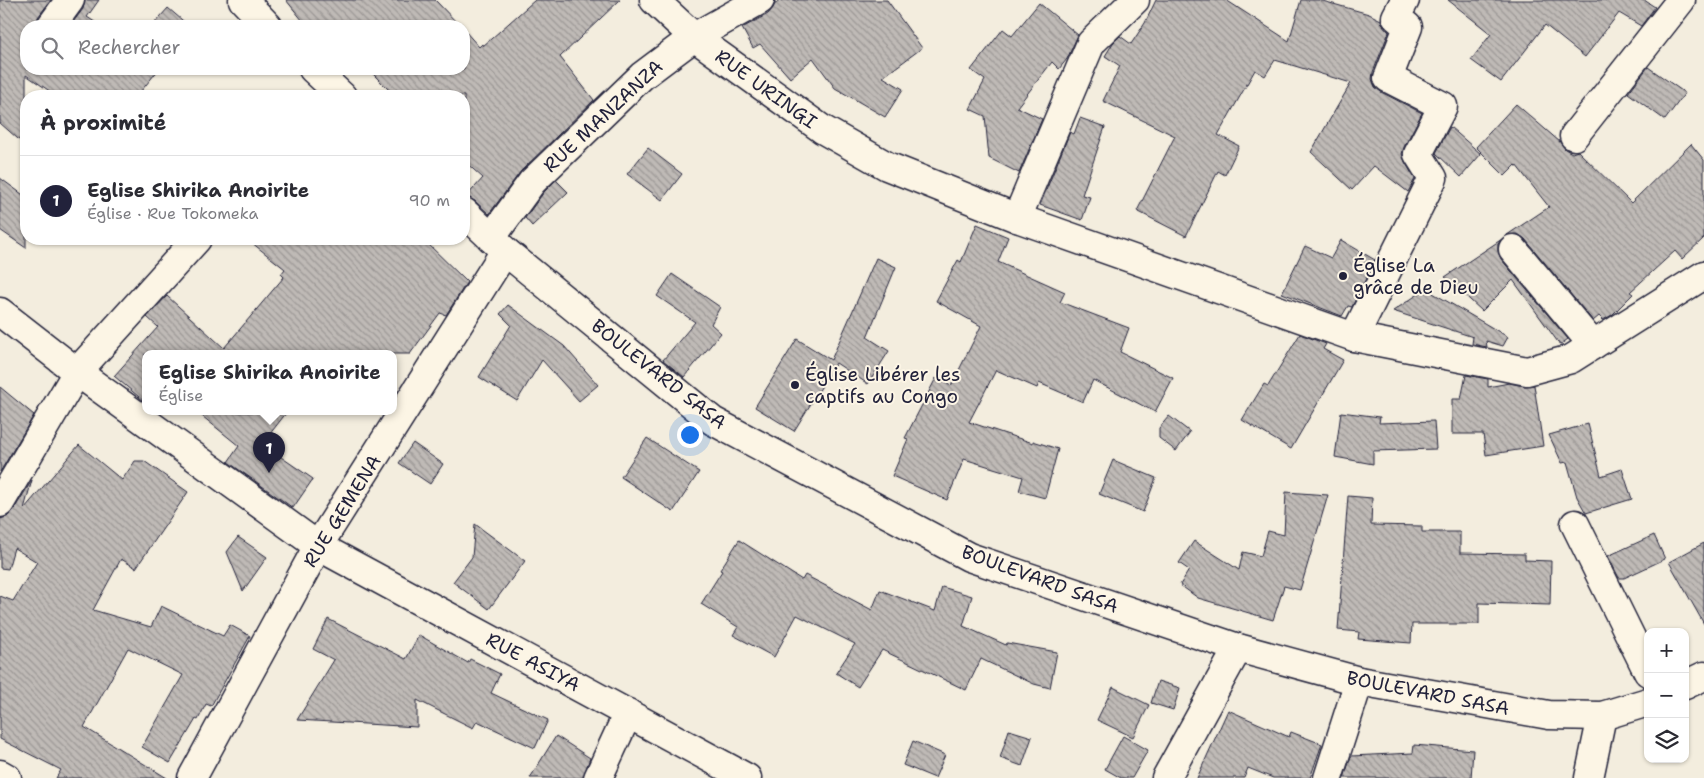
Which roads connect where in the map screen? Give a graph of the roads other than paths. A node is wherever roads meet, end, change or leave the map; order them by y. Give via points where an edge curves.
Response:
1 (70, 0) edge
2 (243, 0) edge
3 (654, 0) edge
4 (760, 0) edge
5 (1135, 0) edge
6 (1405, 0) edge
7 (1681, 0) edge
8 (55, 20) edge
9 (262, 20) edge
10 (694, 37) junction
11 (319, 75) edge
12 (334, 90) edge
13 (1574, 136) dead end
14 (470, 218) edge
15 (1017, 218) junction
16 (498, 244) junction
17 (192, 245) edge
18 (1513, 249) dead end
19 (1704, 275) edge
20 (0, 312) edge
21 (1354, 337) junction
22 (1593, 345) junction
23 (77, 372) junction
24 (397, 413) edge
25 (396, 415) edge
26 (0, 503) edge
27 (1575, 524) dead end
28 (318, 546) junction
29 (1238, 648) junction
30 (1644, 664) edge
31 (1704, 676) edge
32 (1359, 681) junction
33 (1689, 683) edge
34 (1644, 703) edge
35 (628, 713) junction
36 (1602, 716) junction
37 (0, 774) edge
38 (742, 777) edge
39 (7, 778) edge
40 (192, 778) edge
41 (598, 778) edge
42 (1166, 778) edge
43 (1328, 778) edge
44 (1589, 778) edge

1 - 8 street
2 - 9 street
3 - 10 street, RUE URINGI
4 - 10 street, RUE MANZANZA
5 - 15 street via 1091,44
6 - 21 street via 1396,17 1408,26 1388,78 1443,106 1418,154 1433,178
7 - 13 street
10 - 15 street, RUE URINGI via 822,129 887,166
10 - 16 street, RUE MANZANZA via 642,76 532,182
11 - 12 street
14 - 16 street, BOULEVARD SASA
15 - 21 street, RUE URINGI
16 - 24 street, RUE GEMENA
16 - 29 street, BOULEVARD SASA via 722,426 969,557
17 - 23 street
18 - 22 street
19 - 22 street, RUE URINGI
20 - 23 street, RUE ASIYA
21 - 22 street, RUE URINGI via 1528,371 1571,359
23 - 26 street
23 - 28 street, RUE ASIYA
25 - 28 street, RUE GEMENA
27 - 30 street
28 - 35 street, RUE ASIYA
28 - 40 street, RUE GEMENA
29 - 32 street, BOULEVARD SASA
29 - 42 street
31 - 33 street
32 - 36 street, BOULEVARD SASA via 1549,715
32 - 43 street
34 - 36 street, BOULEVARD SASA
35 - 38 street, RUE ASIYA
35 - 41 street
36 - 44 street
37 - 39 street

